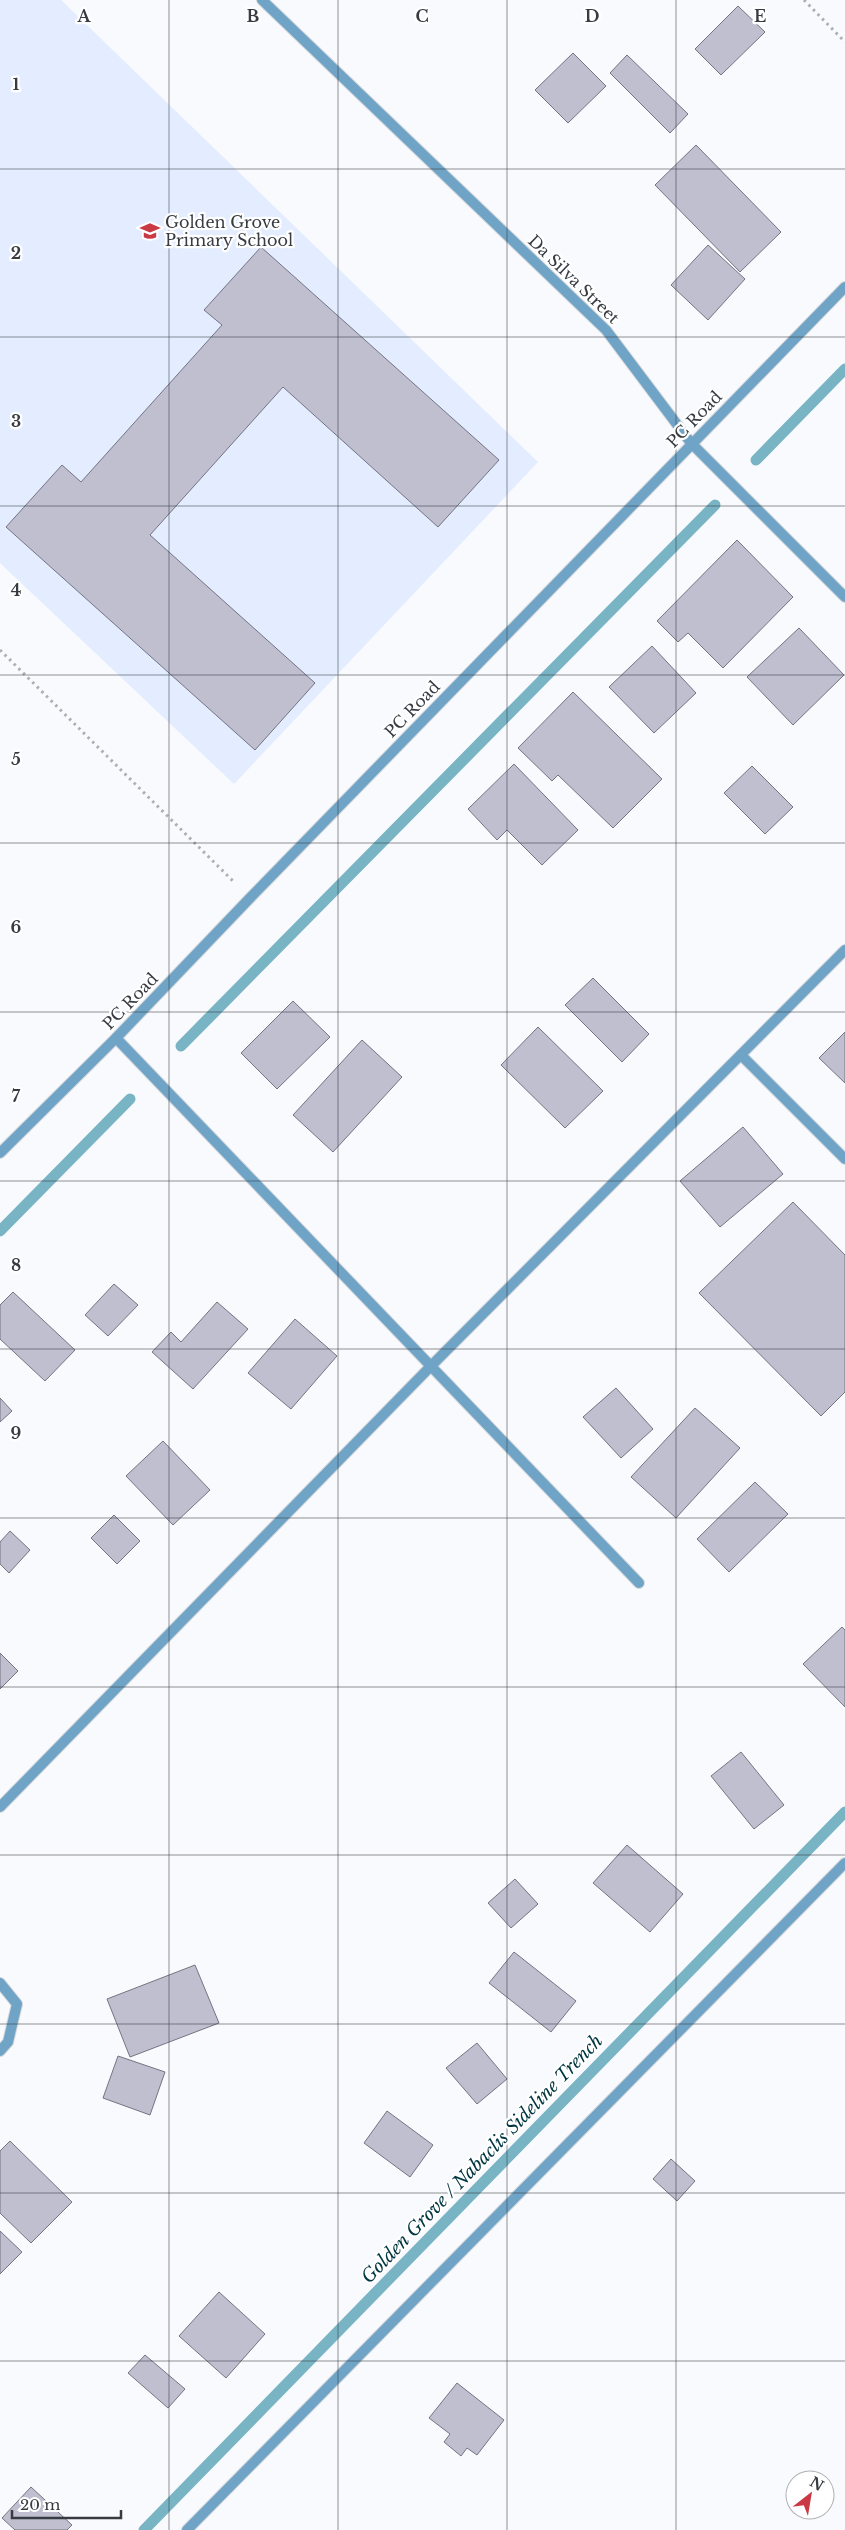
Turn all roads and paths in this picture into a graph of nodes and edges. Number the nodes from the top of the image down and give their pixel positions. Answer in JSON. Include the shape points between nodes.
{"nodes":[{"id":1,"x":262,"y":0,"type":"edge"},
{"id":2,"x":804,"y":0,"type":"edge"},
{"id":3,"x":845,"y":42,"type":"edge"},
{"id":4,"x":845,"y":287,"type":"edge"},
{"id":5,"x":691,"y":443,"type":"junction"},
{"id":6,"x":845,"y":597,"type":"edge"},
{"id":7,"x":0,"y":650,"type":"edge"},
{"id":8,"x":250,"y":898,"type":"junction"},
{"id":9,"x":845,"y":950,"type":"edge"},
{"id":10,"x":116,"y":1038,"type":"junction"},
{"id":11,"x":741,"y":1055,"type":"junction"},
{"id":12,"x":0,"y":1153,"type":"edge"},
{"id":13,"x":845,"y":1160,"type":"edge"},
{"id":14,"x":431,"y":1366,"type":"junction"},
{"id":15,"x":639,"y":1583,"type":"dead end"},
{"id":16,"x":0,"y":1807,"type":"edge"},
{"id":17,"x":845,"y":1863,"type":"edge"},
{"id":18,"x":0,"y":1982,"type":"edge"},
{"id":19,"x":0,"y":2051,"type":"edge"},
{"id":20,"x":187,"y":2530,"type":"edge"}],
"edges":[{"from":1,"to":5,"type":"street","name":"Da Silva Street","via":[[606,330]]},
{"from":2,"to":3,"type":"path"},
{"from":4,"to":5,"type":"street","name":"PC Road"},
{"from":5,"to":6,"type":"street","name":"Da Silva Street"},
{"from":5,"to":8,"type":"street","name":"PC Road"},
{"from":7,"to":8,"type":"path"},
{"from":8,"to":10,"type":"street","name":"PC Road"},
{"from":9,"to":11,"type":"street"},
{"from":10,"to":12,"type":"street","name":"PC Road"},
{"from":10,"to":14,"type":"street"},
{"from":11,"to":13,"type":"street"},
{"from":11,"to":14,"type":"street"},
{"from":14,"to":15,"type":"street"},
{"from":14,"to":16,"type":"street"},
{"from":17,"to":20,"type":"street"},
{"from":18,"to":19,"type":"street","via":[[17,2004],[8,2042]]}]}
